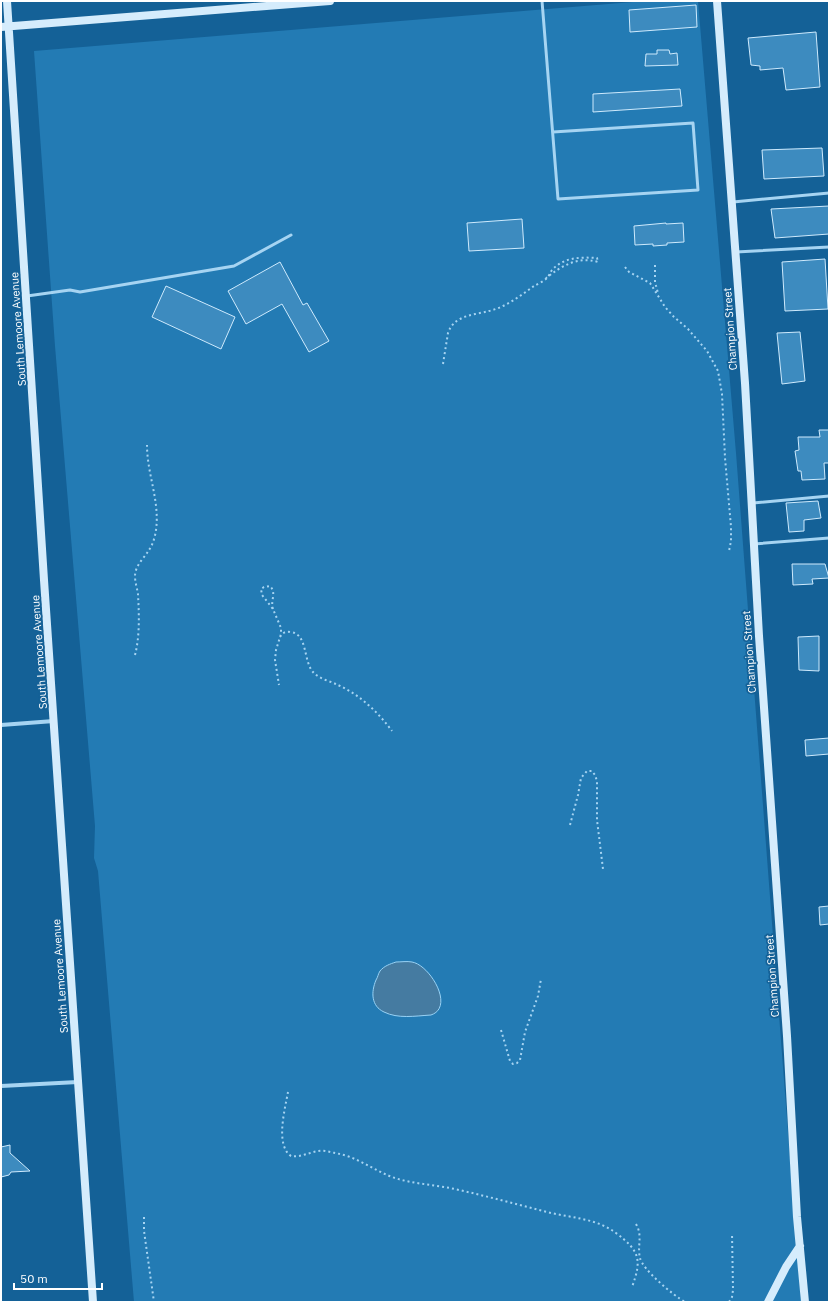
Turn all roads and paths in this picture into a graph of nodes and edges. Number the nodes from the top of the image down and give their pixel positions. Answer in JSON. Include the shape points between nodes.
{"nodes":[{"id":1,"x":7,"y":1,"type":"edge"},
{"id":2,"x":330,"y":1,"type":"edge"},
{"id":3,"x":542,"y":1,"type":"edge"},
{"id":4,"x":718,"y":1,"type":"edge"},
{"id":5,"x":5,"y":27,"type":"edge"},
{"id":6,"x":553,"y":132,"type":"junction"},
{"id":7,"x":829,"y":193,"type":"edge"},
{"id":8,"x":732,"y":202,"type":"junction"},
{"id":9,"x":291,"y":235,"type":"dead end"},
{"id":10,"x":829,"y":247,"type":"edge"},
{"id":11,"x":736,"y":252,"type":"junction"},
{"id":12,"x":655,"y":264,"type":"dead end"},
{"id":13,"x":625,"y":267,"type":"dead end"},
{"id":14,"x":546,"y":278,"type":"junction"},
{"id":15,"x":655,"y":279,"type":"junction"},
{"id":16,"x":646,"y":280,"type":"junction"},
{"id":17,"x":27,"y":296,"type":"junction"},
{"id":18,"x":710,"y":356,"type":"junction"},
{"id":19,"x":443,"y":364,"type":"dead end"},
{"id":20,"x":147,"y":445,"type":"dead end"},
{"id":21,"x":829,"y":496,"type":"edge"},
{"id":22,"x":752,"y":503,"type":"junction"},
{"id":23,"x":829,"y":538,"type":"edge"},
{"id":24,"x":754,"y":544,"type":"junction"},
{"id":25,"x":729,"y":551,"type":"dead end"},
{"id":26,"x":273,"y":609,"type":"junction"},
{"id":27,"x":280,"y":624,"type":"junction"},
{"id":28,"x":290,"y":632,"type":"junction"},
{"id":29,"x":280,"y":637,"type":"junction"},
{"id":30,"x":135,"y":655,"type":"dead end"},
{"id":31,"x":279,"y":685,"type":"dead end"},
{"id":32,"x":55,"y":722,"type":"junction"},
{"id":33,"x":1,"y":725,"type":"edge"},
{"id":34,"x":392,"y":731,"type":"dead end"},
{"id":35,"x":570,"y":825,"type":"dead end"},
{"id":36,"x":603,"y":869,"type":"dead end"},
{"id":37,"x":541,"y":979,"type":"dead end"},
{"id":38,"x":501,"y":1030,"type":"dead end"},
{"id":39,"x":78,"y":1082,"type":"junction"},
{"id":40,"x":1,"y":1086,"type":"edge"},
{"id":41,"x":288,"y":1092,"type":"dead end"},
{"id":42,"x":144,"y":1217,"type":"dead end"},
{"id":43,"x":636,"y":1224,"type":"dead end"},
{"id":44,"x":732,"y":1233,"type":"dead end"},
{"id":45,"x":800,"y":1246,"type":"junction"},
{"id":46,"x":635,"y":1252,"type":"junction"},
{"id":47,"x":639,"y":1252,"type":"junction"},
{"id":48,"x":641,"y":1263,"type":"junction"},
{"id":49,"x":638,"y":1265,"type":"junction"},
{"id":50,"x":632,"y":1287,"type":"dead end"},
{"id":51,"x":93,"y":1302,"type":"edge"},
{"id":52,"x":154,"y":1302,"type":"edge"},
{"id":53,"x":685,"y":1302,"type":"edge"},
{"id":54,"x":729,"y":1302,"type":"edge"},
{"id":55,"x":768,"y":1302,"type":"edge"},
{"id":56,"x":805,"y":1302,"type":"edge"}],
"edges":[{"from":1,"to":5,"type":"street","name":"South Lemoore Avenue"},
{"from":2,"to":5,"type":"street"},
{"from":3,"to":6,"type":"lane"},
{"from":4,"to":8,"type":"street","name":"Champion Street"},
{"from":5,"to":17,"type":"street","name":"South Lemoore Avenue"},
{"from":6,"to":6,"type":"lane","via":[[558,199],[698,190],[694,123]]},
{"from":7,"to":8,"type":"lane"},
{"from":8,"to":11,"type":"street","name":"Champion Street"},
{"from":9,"to":17,"type":"lane","via":[[234,266],[80,292],[70,290]]},
{"from":10,"to":11,"type":"lane"},
{"from":11,"to":22,"type":"street","name":"Champion Street"},
{"from":12,"to":15,"type":"path"},
{"from":13,"to":16,"type":"path","via":[[629,272]]},
{"from":14,"to":14,"type":"path","via":[[552,269],[568,260],[580,257],[597,258],[598,262],[591,260],[566,264]]},
{"from":14,"to":19,"type":"path","via":[[503,306],[466,316],[454,323],[448,333]]},
{"from":15,"to":16,"type":"path"},
{"from":15,"to":18,"type":"path","via":[[657,291],[663,302],[693,333]]},
{"from":16,"to":18,"type":"path","via":[[652,285],[665,307],[688,329]]},
{"from":17,"to":32,"type":"street","name":"South Lemoore Avenue"},
{"from":18,"to":25,"type":"path","via":[[718,371],[722,394],[731,527]]},
{"from":20,"to":30,"type":"path","via":[[148,468],[157,519],[155,537],[135,576],[139,633]]},
{"from":21,"to":22,"type":"lane"},
{"from":22,"to":24,"type":"street","name":"Champion Street"},
{"from":23,"to":24,"type":"lane"},
{"from":24,"to":45,"type":"street","name":"Champion Street"},
{"from":26,"to":26,"type":"path","via":[[262,595],[264,587],[270,586],[274,591]]},
{"from":26,"to":27,"type":"path"},
{"from":27,"to":28,"type":"path"},
{"from":27,"to":29,"type":"path"},
{"from":28,"to":29,"type":"path"},
{"from":28,"to":34,"type":"path","via":[[302,640],[306,660],[314,673],[369,705]]},
{"from":29,"to":31,"type":"path","via":[[275,660]]},
{"from":32,"to":33,"type":"street"},
{"from":32,"to":39,"type":"street","name":"South Lemoore Avenue"},
{"from":35,"to":36,"type":"path","via":[[581,778],[587,771],[592,771],[597,781],[597,820]]},
{"from":37,"to":38,"type":"path","via":[[538,996],[525,1032],[520,1060],[517,1063],[513,1064],[510,1061]]},
{"from":39,"to":40,"type":"street"},
{"from":39,"to":51,"type":"street","name":"South Lemoore Avenue"},
{"from":41,"to":46,"type":"path","via":[[283,1142],[285,1150],[291,1156],[322,1150],[350,1157],[402,1180],[594,1221],[616,1232]]},
{"from":42,"to":52,"type":"path"},
{"from":43,"to":47,"type":"path","via":[[640,1235]]},
{"from":44,"to":54,"type":"path","via":[[733,1290]]},
{"from":45,"to":55,"type":"street"},
{"from":45,"to":56,"type":"street","name":"Champion Street"},
{"from":46,"to":47,"type":"path"},
{"from":46,"to":49,"type":"path"},
{"from":47,"to":48,"type":"path"},
{"from":48,"to":49,"type":"path"},
{"from":48,"to":53,"type":"path","via":[[677,1298]]},
{"from":49,"to":50,"type":"path"}]}
